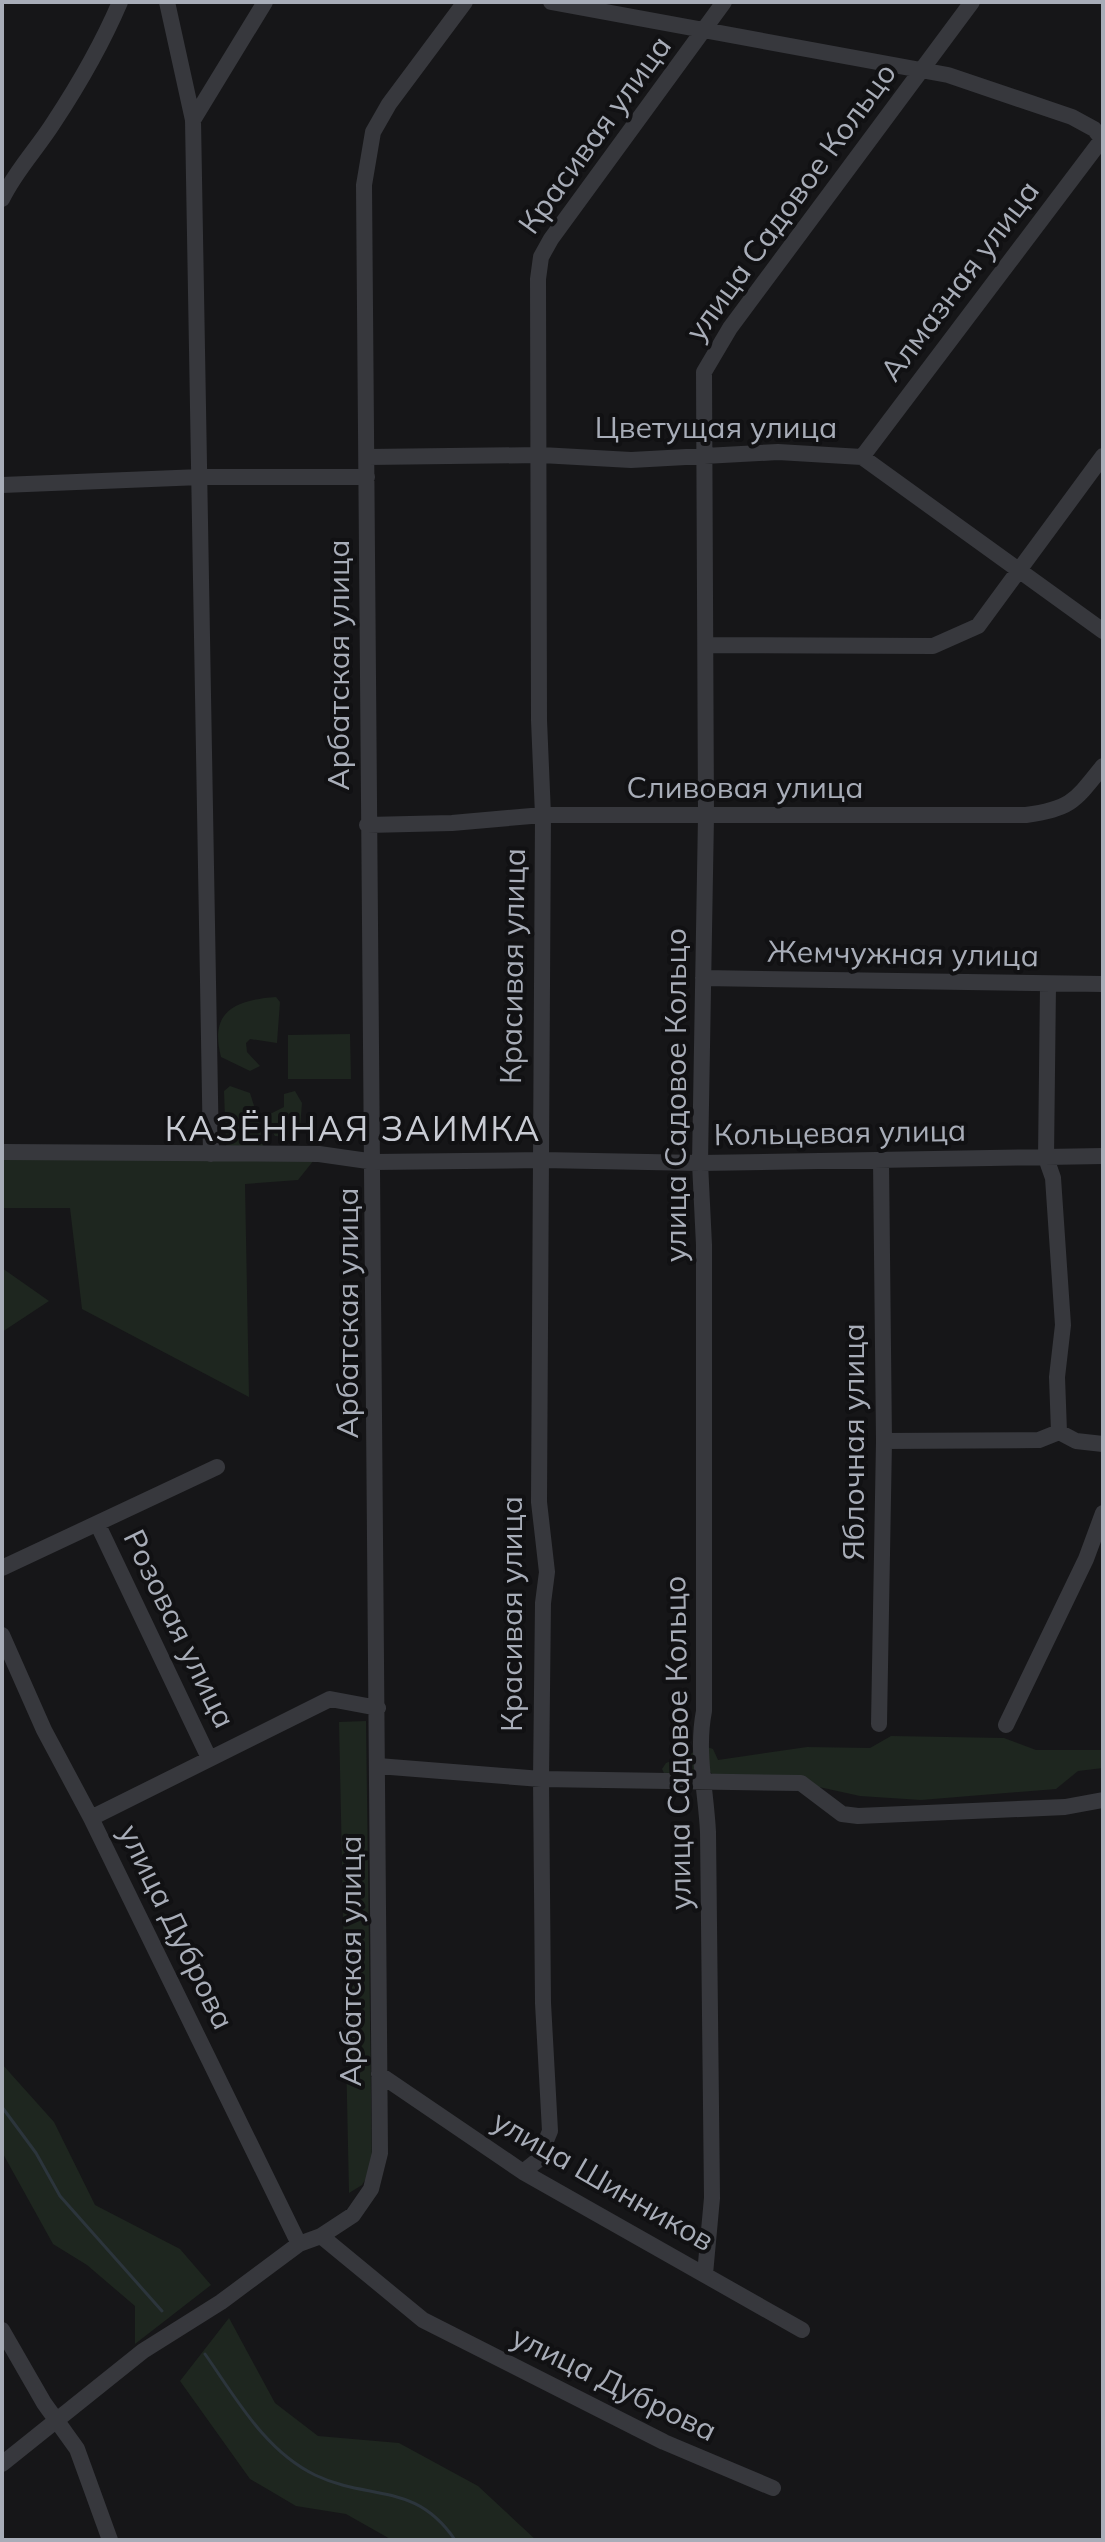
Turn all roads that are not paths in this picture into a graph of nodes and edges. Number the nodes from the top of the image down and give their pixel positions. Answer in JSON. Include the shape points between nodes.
{"nodes":[{"id":1,"x":120,"y":2,"type":"edge"},
{"id":2,"x":167,"y":2,"type":"edge"},
{"id":3,"x":265,"y":2,"type":"edge"},
{"id":4,"x":465,"y":2,"type":"edge"},
{"id":5,"x":551,"y":2,"type":"edge"},
{"id":6,"x":724,"y":2,"type":"edge"},
{"id":7,"x":972,"y":2,"type":"edge"},
{"id":8,"x":706,"y":29,"type":"junction"},
{"id":9,"x":919,"y":72,"type":"junction"},
{"id":10,"x":193,"y":120,"type":"junction"},
{"id":11,"x":1103,"y":139,"type":"edge"},
{"id":12,"x":8,"y":177,"type":"edge"},
{"id":13,"x":2,"y":199,"type":"edge"},
{"id":14,"x":541,"y":455,"type":"junction"},
{"id":15,"x":1103,"y":456,"type":"edge"},
{"id":16,"x":368,"y":457,"type":"junction"},
{"id":17,"x":702,"y":457,"type":"junction"},
{"id":18,"x":862,"y":457,"type":"junction"},
{"id":19,"x":201,"y":477,"type":"junction"},
{"id":20,"x":367,"y":477,"type":"junction"},
{"id":21,"x":2,"y":485,"type":"edge"},
{"id":22,"x":1020,"y":570,"type":"junction"},
{"id":23,"x":1103,"y":631,"type":"edge"},
{"id":24,"x":706,"y":645,"type":"junction"},
{"id":25,"x":1103,"y":766,"type":"edge"},
{"id":26,"x":543,"y":815,"type":"junction"},
{"id":27,"x":706,"y":816,"type":"junction"},
{"id":28,"x":367,"y":825,"type":"junction"},
{"id":29,"x":703,"y":978,"type":"junction"},
{"id":30,"x":1103,"y":984,"type":"edge"},
{"id":31,"x":1048,"y":985,"type":"junction"},
{"id":32,"x":2,"y":1152,"type":"edge"},
{"id":33,"x":211,"y":1154,"type":"junction"},
{"id":34,"x":1103,"y":1156,"type":"edge"},
{"id":35,"x":1046,"y":1158,"type":"junction"},
{"id":36,"x":542,"y":1160,"type":"junction"},
{"id":37,"x":881,"y":1160,"type":"junction"},
{"id":38,"x":375,"y":1162,"type":"junction"},
{"id":39,"x":700,"y":1163,"type":"junction"},
{"id":40,"x":1059,"y":1432,"type":"junction"},
{"id":41,"x":884,"y":1441,"type":"junction"},
{"id":42,"x":1103,"y":1444,"type":"edge"},
{"id":43,"x":217,"y":1467,"type":"dead end"},
{"id":44,"x":1103,"y":1513,"type":"edge"},
{"id":45,"x":98,"y":1525,"type":"junction"},
{"id":46,"x":2,"y":1568,"type":"edge"},
{"id":47,"x":2,"y":1635,"type":"edge"},
{"id":48,"x":378,"y":1708,"type":"junction"},
{"id":49,"x":879,"y":1724,"type":"dead end"},
{"id":50,"x":1006,"y":1725,"type":"dead end"},
{"id":51,"x":209,"y":1758,"type":"junction"},
{"id":52,"x":378,"y":1766,"type":"junction"},
{"id":53,"x":541,"y":1779,"type":"junction"},
{"id":54,"x":701,"y":1781,"type":"junction"},
{"id":55,"x":1103,"y":1800,"type":"edge"},
{"id":56,"x":91,"y":1818,"type":"junction"},
{"id":57,"x":379,"y":2074,"type":"junction"},
{"id":58,"x":523,"y":2172,"type":"junction"},
{"id":59,"x":321,"y":2236,"type":"junction"},
{"id":60,"x":299,"y":2244,"type":"junction"},
{"id":61,"x":705,"y":2274,"type":"junction"},
{"id":62,"x":2,"y":2330,"type":"edge"},
{"id":63,"x":802,"y":2330,"type":"dead end"},
{"id":64,"x":56,"y":2418,"type":"junction"},
{"id":65,"x":2,"y":2464,"type":"edge"},
{"id":66,"x":773,"y":2488,"type":"dead end"},
{"id":67,"x":110,"y":2540,"type":"edge"}],
"edges":[{"from":1,"to":12,"type":"street","via":[[53,124]]},
{"from":2,"to":10,"type":"street"},
{"from":3,"to":10,"type":"street"},
{"from":4,"to":16,"type":"street","name":"Арбатская улица","via":[[373,132],[364,185]]},
{"from":5,"to":8,"type":"street"},
{"from":6,"to":8,"type":"street","name":"Красивая улица"},
{"from":7,"to":9,"type":"street","name":"улица Садовое Кольцо"},
{"from":8,"to":9,"type":"street"},
{"from":8,"to":14,"type":"street","name":"Красивая улица","via":[[541,257]]},
{"from":9,"to":11,"type":"street","via":[[1021,97],[1072,117]]},
{"from":9,"to":17,"type":"street","name":"улица Садовое Кольцо","via":[[704,372]]},
{"from":10,"to":19,"type":"street"},
{"from":11,"to":18,"type":"street","name":"Алмазная улица"},
{"from":12,"to":13,"type":"street"},
{"from":14,"to":16,"type":"street","name":"Цветущая улица"},
{"from":14,"to":17,"type":"street","name":"Цветущая улица"},
{"from":14,"to":26,"type":"street","name":"Красивая улица"},
{"from":15,"to":22,"type":"street"},
{"from":16,"to":20,"type":"street","name":"Арбатская улица"},
{"from":17,"to":18,"type":"street","name":"Цветущая улица","via":[[778,452]]},
{"from":17,"to":24,"type":"street","name":"улица Садовое Кольцо"},
{"from":18,"to":22,"type":"street","name":"Цветущая улица"},
{"from":19,"to":20,"type":"street"},
{"from":19,"to":21,"type":"street"},
{"from":19,"to":33,"type":"street"},
{"from":20,"to":28,"type":"street","name":"Арбатская улица"},
{"from":22,"to":23,"type":"street","name":"Цветущая улица"},
{"from":22,"to":24,"type":"street","via":[[978,626],[933,646]]},
{"from":24,"to":27,"type":"street","name":"улица Садовое Кольцо"},
{"from":25,"to":27,"type":"street","name":"Сливовая улица","via":[[1061,810],[1026,815]]},
{"from":26,"to":27,"type":"street","name":"Сливовая улица"},
{"from":26,"to":28,"type":"street","name":"Сливовая улица"},
{"from":26,"to":36,"type":"street","name":"Красивая улица"},
{"from":27,"to":29,"type":"street","name":"улица Садовое Кольцо"},
{"from":28,"to":38,"type":"street","name":"Арбатская улица"},
{"from":29,"to":31,"type":"street","name":"Жемчужная улица"},
{"from":29,"to":39,"type":"street","name":"улица Садовое Кольцо"},
{"from":30,"to":31,"type":"street","name":"Жемчужная улица"},
{"from":31,"to":35,"type":"street"},
{"from":32,"to":33,"type":"street","name":"Кольцевая улица"},
{"from":33,"to":38,"type":"street","name":"Кольцевая улица","via":[[319,1154]]},
{"from":34,"to":35,"type":"street","name":"Кольцевая улица"},
{"from":35,"to":37,"type":"street","name":"Кольцевая улица"},
{"from":35,"to":40,"type":"street","via":[[1053,1178],[1063,1325],[1057,1377]]},
{"from":36,"to":38,"type":"street","name":"Кольцевая улица"},
{"from":36,"to":39,"type":"street","name":"Кольцевая улица"},
{"from":36,"to":53,"type":"street","name":"Красивая улица","via":[[539,1502],[547,1572]]},
{"from":37,"to":39,"type":"street","name":"Кольцевая улица"},
{"from":37,"to":41,"type":"street","name":"Яблочная улица"},
{"from":38,"to":48,"type":"street","name":"Арбатская улица"},
{"from":39,"to":54,"type":"street","name":"улица Садовое Кольцо","via":[[705,1293]]},
{"from":40,"to":41,"type":"street","via":[[1039,1440]]},
{"from":40,"to":42,"type":"street","via":[[1076,1441]]},
{"from":41,"to":49,"type":"street","name":"Яблочная улица"},
{"from":43,"to":45,"type":"street"},
{"from":44,"to":50,"type":"street"},
{"from":45,"to":46,"type":"street"},
{"from":45,"to":51,"type":"street","name":"Розовая улица"},
{"from":47,"to":56,"type":"street","name":"улица Дуброва"},
{"from":48,"to":51,"type":"street","via":[[330,1699]]},
{"from":48,"to":52,"type":"street","name":"Арбатская улица"},
{"from":51,"to":56,"type":"street"},
{"from":52,"to":53,"type":"street"},
{"from":52,"to":57,"type":"street","name":"Арбатская улица"},
{"from":53,"to":54,"type":"street"},
{"from":53,"to":58,"type":"street","name":"Красивая улица","via":[[550,2131],[538,2160]]},
{"from":54,"to":55,"type":"street","via":[[801,1783],[842,1814],[858,1816],[1065,1807]]},
{"from":54,"to":61,"type":"street","name":"улица Садовое Кольцо","via":[[708,1832],[712,2198]]},
{"from":56,"to":60,"type":"street","name":"улица Дуброва"},
{"from":57,"to":58,"type":"street","name":"улица Шинников"},
{"from":57,"to":59,"type":"street","name":"Арбатская улица","via":[[380,2153],[371,2189],[353,2215]]},
{"from":58,"to":61,"type":"street","name":"улица Шинников"},
{"from":59,"to":60,"type":"street","name":"Арбатская улица"},
{"from":59,"to":66,"type":"street","name":"улица Дуброва","via":[[423,2320],[664,2442]]},
{"from":60,"to":64,"type":"street","name":"Арбатская улица"},
{"from":61,"to":63,"type":"street","name":"улица Шинников"},
{"from":62,"to":64,"type":"street"},
{"from":64,"to":65,"type":"street","name":"Арбатская улица","via":[[39,2438]]},
{"from":64,"to":67,"type":"street","via":[[77,2449]]}]}
